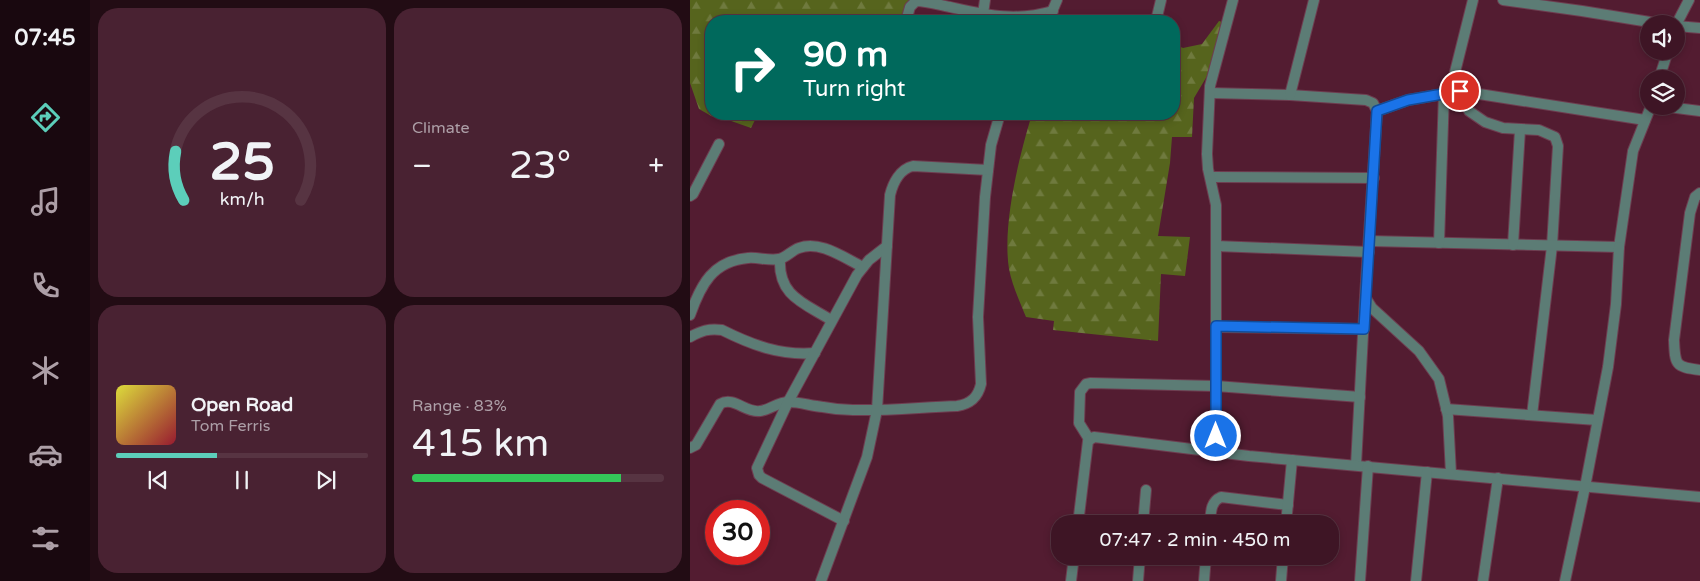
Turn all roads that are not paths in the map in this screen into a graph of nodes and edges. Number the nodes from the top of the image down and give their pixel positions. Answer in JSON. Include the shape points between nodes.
{"nodes":[{"id":1,"x":985,"y":0,"type":"edge"},
{"id":2,"x":1057,"y":0,"type":"edge"},
{"id":3,"x":1161,"y":0,"type":"edge"},
{"id":4,"x":1233,"y":0,"type":"edge"},
{"id":5,"x":1314,"y":0,"type":"edge"},
{"id":6,"x":1473,"y":0,"type":"edge"},
{"id":7,"x":1503,"y":0,"type":"edge"},
{"id":8,"x":1689,"y":0,"type":"edge"},
{"id":9,"x":1052,"y":10,"type":"junction"},
{"id":10,"x":908,"y":15,"type":"edge"},
{"id":11,"x":971,"y":15,"type":"edge"},
{"id":12,"x":983,"y":15,"type":"edge"},
{"id":13,"x":1034,"y":15,"type":"edge"},
{"id":14,"x":1050,"y":15,"type":"edge"},
{"id":15,"x":1157,"y":15,"type":"edge"},
{"id":16,"x":1681,"y":15,"type":"edge"},
{"id":17,"x":1640,"y":20,"type":"edge"},
{"id":18,"x":1685,"y":26,"type":"edge"},
{"id":19,"x":1700,"y":28,"type":"edge"},
{"id":20,"x":1460,"y":91,"type":"junction"},
{"id":21,"x":1210,"y":93,"type":"junction"},
{"id":22,"x":1444,"y":93,"type":"junction"},
{"id":23,"x":1290,"y":95,"type":"junction"},
{"id":24,"x":1685,"y":109,"type":"edge"},
{"id":25,"x":1377,"y":111,"type":"junction"},
{"id":26,"x":1700,"y":111,"type":"edge"},
{"id":27,"x":1647,"y":115,"type":"edge"},
{"id":28,"x":998,"y":120,"type":"edge"},
{"id":29,"x":1645,"y":120,"type":"junction"},
{"id":30,"x":1520,"y":130,"type":"junction"},
{"id":31,"x":720,"y":144,"type":"dead end"},
{"id":32,"x":988,"y":170,"type":"junction"},
{"id":33,"x":1211,"y":177,"type":"junction"},
{"id":34,"x":1374,"y":178,"type":"junction"},
{"id":35,"x":1700,"y":192,"type":"edge"},
{"id":36,"x":690,"y":196,"type":"edge"},
{"id":37,"x":1439,"y":243,"type":"junction"},
{"id":38,"x":1513,"y":245,"type":"junction"},
{"id":39,"x":887,"y":246,"type":"junction"},
{"id":40,"x":1216,"y":246,"type":"junction"},
{"id":41,"x":1369,"y":246,"type":"junction"},
{"id":42,"x":1552,"y":246,"type":"junction"},
{"id":43,"x":1619,"y":247,"type":"junction"},
{"id":44,"x":780,"y":259,"type":"junction"},
{"id":45,"x":863,"y":267,"type":"junction"},
{"id":46,"x":1365,"y":297,"type":"junction"},
{"id":47,"x":690,"y":315,"type":"edge"},
{"id":48,"x":831,"y":320,"type":"junction"},
{"id":49,"x":1216,"y":326,"type":"junction"},
{"id":50,"x":1364,"y":329,"type":"junction"},
{"id":51,"x":690,"y":337,"type":"edge"},
{"id":52,"x":815,"y":353,"type":"junction"},
{"id":53,"x":1700,"y":370,"type":"edge"},
{"id":54,"x":1216,"y":386,"type":"junction"},
{"id":55,"x":1360,"y":397,"type":"junction"},
{"id":56,"x":788,"y":402,"type":"junction"},
{"id":57,"x":1446,"y":409,"type":"junction"},
{"id":58,"x":877,"y":410,"type":"junction"},
{"id":59,"x":1532,"y":415,"type":"junction"},
{"id":60,"x":1597,"y":420,"type":"junction"},
{"id":61,"x":1090,"y":439,"type":"junction"},
{"id":62,"x":690,"y":448,"type":"edge"},
{"id":63,"x":1216,"y":452,"type":"junction"},
{"id":64,"x":1292,"y":460,"type":"junction"},
{"id":65,"x":1356,"y":465,"type":"junction"},
{"id":66,"x":1368,"y":466,"type":"junction"},
{"id":67,"x":1428,"y":472,"type":"junction"},
{"id":68,"x":1451,"y":474,"type":"junction"},
{"id":69,"x":1498,"y":478,"type":"junction"},
{"id":70,"x":1585,"y":487,"type":"junction"},
{"id":71,"x":1146,"y":490,"type":"dead end"},
{"id":72,"x":1700,"y":497,"type":"edge"},
{"id":73,"x":1288,"y":505,"type":"junction"},
{"id":74,"x":1079,"y":515,"type":"edge"},
{"id":75,"x":1144,"y":515,"type":"edge"},
{"id":76,"x":1211,"y":515,"type":"edge"},
{"id":77,"x":1287,"y":515,"type":"edge"},
{"id":78,"x":844,"y":521,"type":"junction"},
{"id":79,"x":1073,"y":565,"type":"edge"},
{"id":80,"x":1139,"y":565,"type":"edge"},
{"id":81,"x":1205,"y":565,"type":"edge"},
{"id":82,"x":1282,"y":565,"type":"edge"},
{"id":83,"x":821,"y":581,"type":"edge"},
{"id":84,"x":1071,"y":581,"type":"edge"},
{"id":85,"x":1138,"y":581,"type":"edge"},
{"id":86,"x":1204,"y":581,"type":"edge"},
{"id":87,"x":1281,"y":581,"type":"edge"},
{"id":88,"x":1360,"y":581,"type":"edge"},
{"id":89,"x":1416,"y":581,"type":"edge"},
{"id":90,"x":1483,"y":581,"type":"edge"},
{"id":91,"x":1565,"y":581,"type":"edge"}],
"edges":[{"from":1,"to":12,"type":"street"},
{"from":2,"to":9,"type":"street"},
{"from":3,"to":15,"type":"street"},
{"from":4,"to":21,"type":"street"},
{"from":5,"to":23,"type":"street"},
{"from":6,"to":20,"type":"street","via":[[1455,72]]},
{"from":7,"to":17,"type":"street"},
{"from":8,"to":16,"type":"street"},
{"from":9,"to":13,"type":"street"},
{"from":9,"to":14,"type":"street"},
{"from":10,"to":11,"type":"street","via":[[916,1]]},
{"from":18,"to":19,"type":"street"},
{"from":20,"to":22,"type":"street"},
{"from":20,"to":29,"type":"street"},
{"from":20,"to":30,"type":"street","via":[[1469,111],[1485,122]]},
{"from":21,"to":23,"type":"street"},
{"from":21,"to":33,"type":"street","via":[[1207,154]]},
{"from":22,"to":25,"type":"street","via":[[1408,100]]},
{"from":22,"to":37,"type":"street"},
{"from":23,"to":25,"type":"street","via":[[1366,100],[1373,103]]},
{"from":24,"to":26,"type":"street"},
{"from":25,"to":34,"type":"street"},
{"from":27,"to":29,"type":"street"},
{"from":28,"to":32,"type":"street"},
{"from":29,"to":43,"type":"street","via":[[1633,151]]},
{"from":30,"to":38,"type":"street"},
{"from":30,"to":42,"type":"street","via":[[1539,130],[1555,137],[1558,146]]},
{"from":31,"to":36,"type":"street"},
{"from":32,"to":39,"type":"street","via":[[908,167],[891,191]]},
{"from":32,"to":58,"type":"street","via":[[979,289],[979,390],[967,405]]},
{"from":33,"to":34,"type":"street"},
{"from":33,"to":40,"type":"street","via":[[1216,205]]},
{"from":34,"to":41,"type":"street"},
{"from":35,"to":53,"type":"street","via":[[1694,197],[1690,213],[1674,340],[1674,361],[1678,366]]},
{"from":37,"to":38,"type":"street"},
{"from":37,"to":41,"type":"street"},
{"from":38,"to":42,"type":"street"},
{"from":39,"to":45,"type":"street"},
{"from":39,"to":58,"type":"street"},
{"from":40,"to":41,"type":"street"},
{"from":40,"to":49,"type":"street"},
{"from":41,"to":46,"type":"street"},
{"from":42,"to":43,"type":"street"},
{"from":42,"to":59,"type":"street"},
{"from":43,"to":60,"type":"street","via":[[1616,304]]},
{"from":44,"to":45,"type":"street","via":[[797,248],[817,246]]},
{"from":44,"to":47,"type":"street","via":[[750,258],[719,267],[702,287]]},
{"from":44,"to":48,"type":"street","via":[[781,278],[786,290]]},
{"from":45,"to":48,"type":"street"},
{"from":46,"to":50,"type":"street"},
{"from":46,"to":57,"type":"street","via":[[1372,308],[1419,351],[1438,379]]},
{"from":48,"to":52,"type":"street"},
{"from":49,"to":50,"type":"street"},
{"from":49,"to":54,"type":"street"},
{"from":50,"to":55,"type":"street"},
{"from":51,"to":52,"type":"street","via":[[714,328],[767,349]]},
{"from":52,"to":56,"type":"street"},
{"from":54,"to":55,"type":"street"},
{"from":54,"to":61,"type":"street","via":[[1086,384],[1080,392],[1079,423]]},
{"from":54,"to":63,"type":"street"},
{"from":55,"to":65,"type":"street"},
{"from":56,"to":58,"type":"street","via":[[823,408]]},
{"from":56,"to":62,"type":"street","via":[[756,411],[733,402],[723,402],[696,445]]},
{"from":56,"to":78,"type":"street","via":[[758,464],[759,475]]},
{"from":57,"to":59,"type":"street"},
{"from":57,"to":68,"type":"street"},
{"from":58,"to":78,"type":"street","via":[[866,457]]},
{"from":59,"to":60,"type":"street"},
{"from":60,"to":70,"type":"street"},
{"from":61,"to":63,"type":"street","via":[[1097,437]]},
{"from":61,"to":74,"type":"street"},
{"from":63,"to":64,"type":"street"},
{"from":64,"to":65,"type":"street"},
{"from":64,"to":73,"type":"street"},
{"from":65,"to":66,"type":"street"},
{"from":66,"to":67,"type":"street"},
{"from":66,"to":88,"type":"street"},
{"from":67,"to":68,"type":"street"},
{"from":67,"to":89,"type":"street"},
{"from":68,"to":69,"type":"street"},
{"from":69,"to":70,"type":"street"},
{"from":69,"to":90,"type":"street"},
{"from":70,"to":72,"type":"street"},
{"from":70,"to":91,"type":"street"},
{"from":71,"to":75,"type":"street"},
{"from":73,"to":76,"type":"street","via":[[1221,497],[1214,502]]},
{"from":73,"to":77,"type":"street"},
{"from":78,"to":83,"type":"street"},
{"from":79,"to":84,"type":"street"},
{"from":80,"to":85,"type":"street"},
{"from":81,"to":86,"type":"street"},
{"from":82,"to":87,"type":"street"}]}
